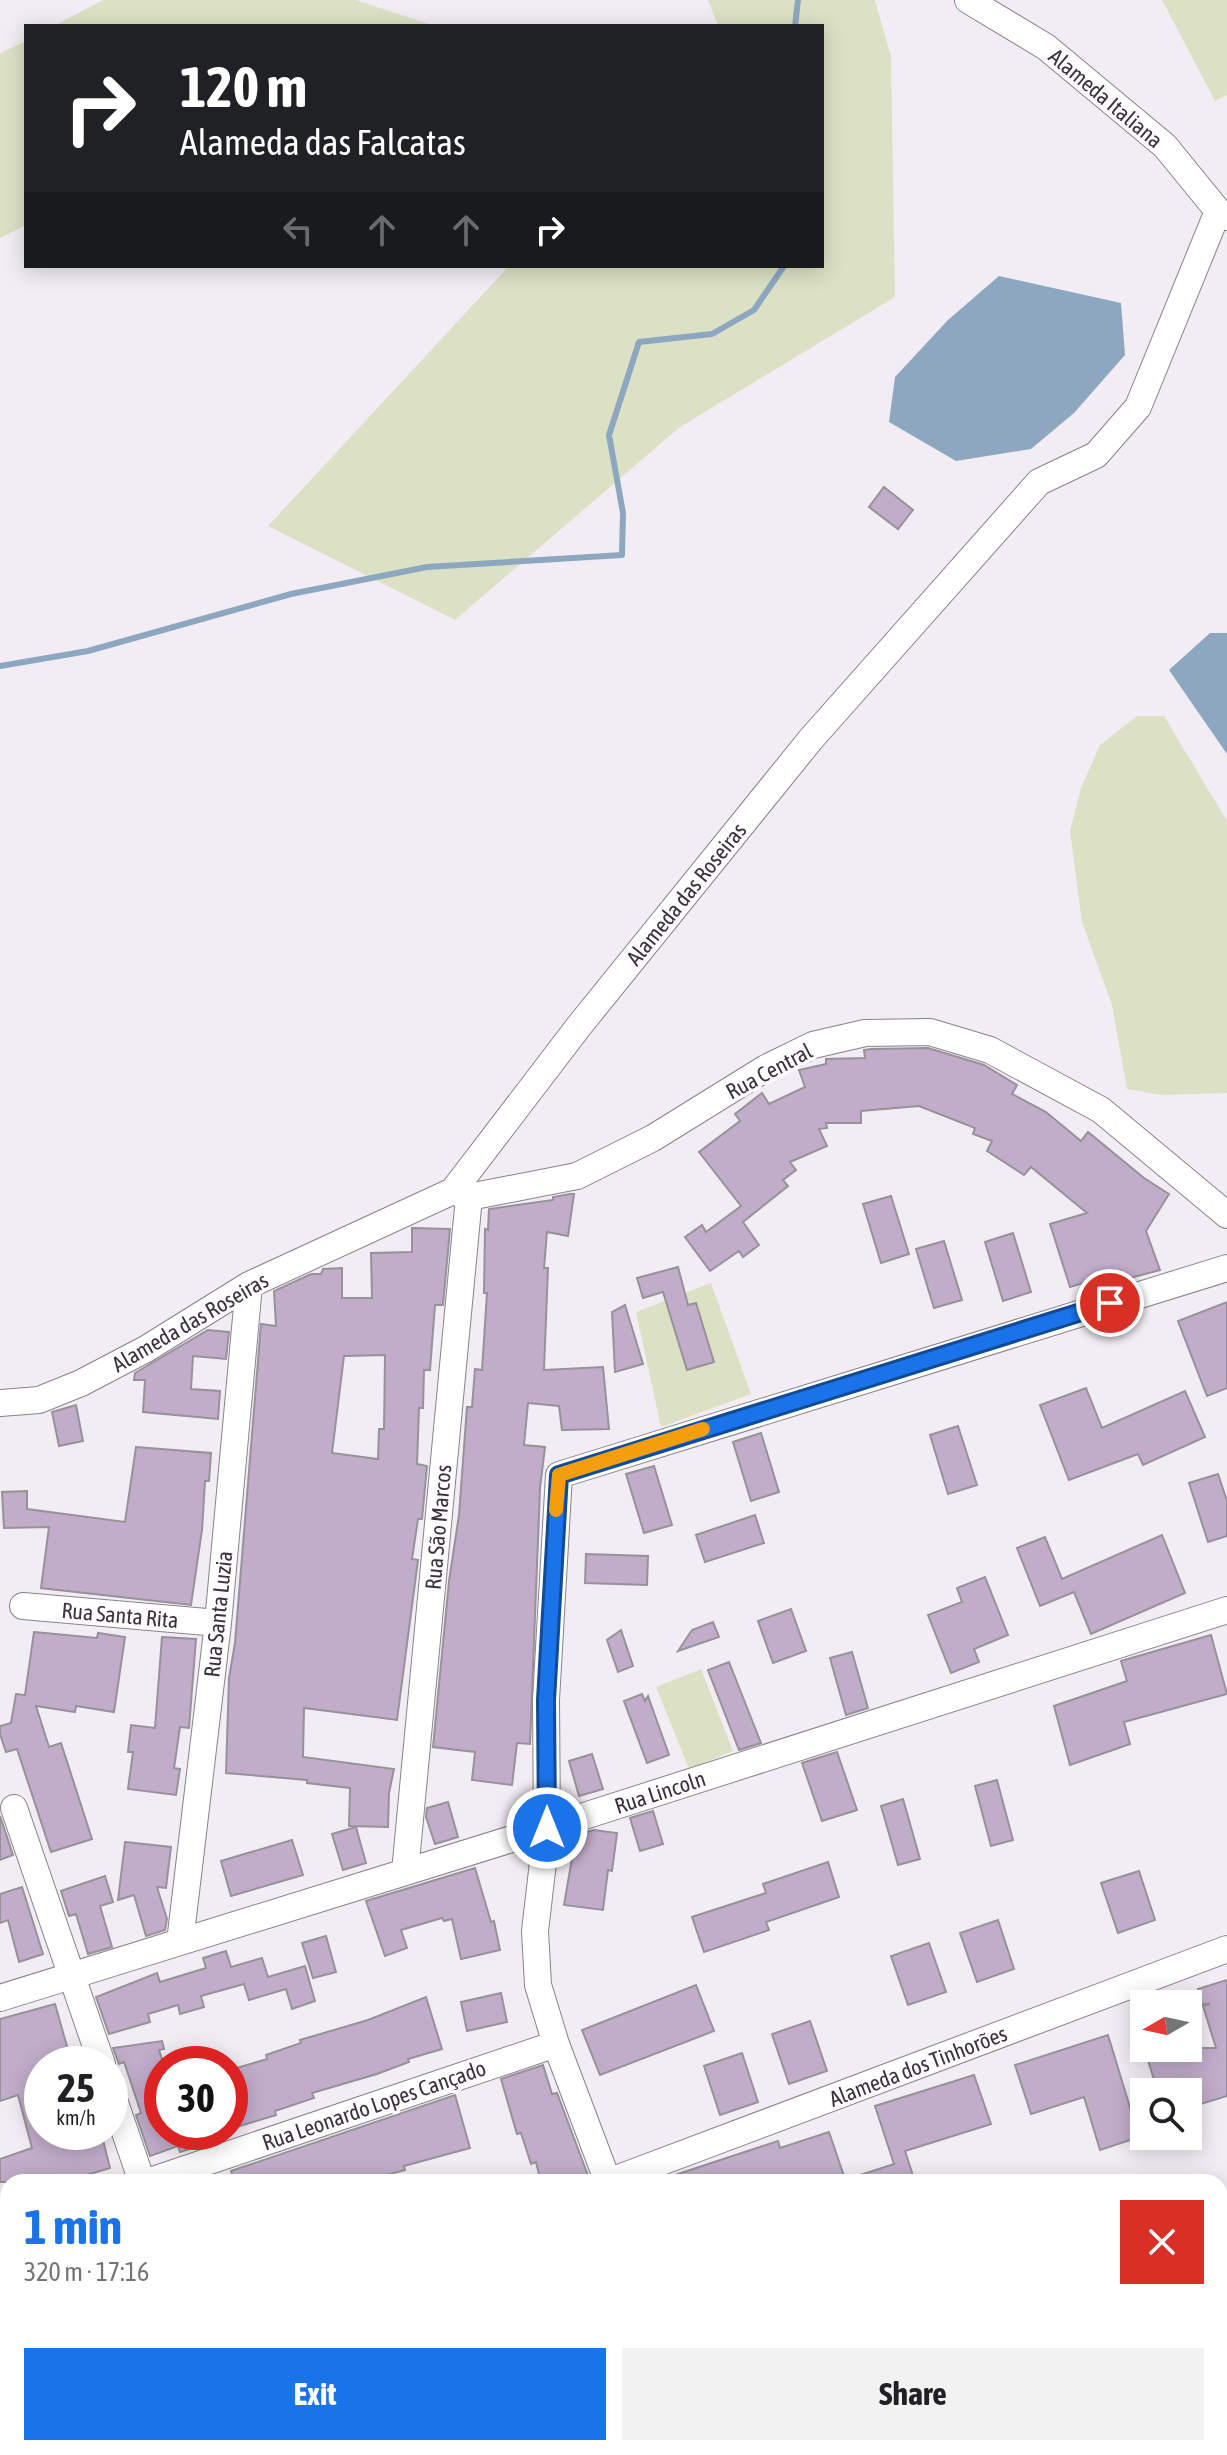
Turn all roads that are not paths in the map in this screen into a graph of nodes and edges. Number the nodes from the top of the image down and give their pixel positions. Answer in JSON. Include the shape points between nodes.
{"nodes":[{"id":1,"x":968,"y":0,"type":"edge"},
{"id":2,"x":1222,"y":214,"type":"edge"},
{"id":3,"x":461,"y":1194,"type":"junction"},
{"id":4,"x":1227,"y":1215,"type":"edge"},
{"id":5,"x":1227,"y":1268,"type":"edge"},
{"id":6,"x":249,"y":1285,"type":"junction"},
{"id":7,"x":0,"y":1403,"type":"edge"},
{"id":8,"x":23,"y":1606,"type":"dead end"},
{"id":9,"x":1227,"y":1610,"type":"edge"},
{"id":10,"x":218,"y":1623,"type":"junction"},
{"id":11,"x":14,"y":1808,"type":"dead end"},
{"id":12,"x":547,"y":1828,"type":"junction"},
{"id":13,"x":405,"y":1872,"type":"junction"},
{"id":14,"x":180,"y":1942,"type":"junction"},
{"id":15,"x":1227,"y":1949,"type":"edge"},
{"id":16,"x":71,"y":1976,"type":"junction"},
{"id":17,"x":0,"y":1998,"type":"edge"},
{"id":18,"x":556,"y":2044,"type":"junction"},
{"id":19,"x":96,"y":2046,"type":"edge"},
{"id":20,"x":128,"y":2136,"type":"edge"},
{"id":21,"x":142,"y":2174,"type":"edge"},
{"id":22,"x":169,"y":2174,"type":"edge"},
{"id":23,"x":605,"y":2174,"type":"edge"},
{"id":24,"x":629,"y":2174,"type":"edge"}],
"edges":[{"from":1,"to":2,"type":"street","name":"Alameda Italiana","via":[[1046,47],[1165,146]]},
{"from":2,"to":3,"type":"street","name":"Alameda das Roseiras","via":[[1138,407],[1096,455],[1039,482],[811,739],[579,1026]]},
{"from":3,"to":4,"type":"street","name":"Rua Central","via":[[577,1176],[813,1045],[865,1033],[930,1032],[990,1050],[1101,1110]]},
{"from":3,"to":6,"type":"street","name":"Alameda das Roseiras"},
{"from":3,"to":13,"type":"street","name":"Rua São Marcos"},
{"from":5,"to":12,"type":"street","via":[[559,1475],[546,1700]]},
{"from":6,"to":7,"type":"street","name":"Alameda das Roseiras","via":[[81,1383],[39,1400]]},
{"from":6,"to":10,"type":"street","name":"Rua Santa Luzia"},
{"from":8,"to":10,"type":"street","name":"Rua Santa Rita"},
{"from":9,"to":12,"type":"street","name":"Rua Lincoln"},
{"from":10,"to":14,"type":"street","name":"Rua Santa Luzia"},
{"from":11,"to":16,"type":"street"},
{"from":12,"to":13,"type":"street","name":"Rua Lincoln"},
{"from":12,"to":18,"type":"street","via":[[535,1931],[538,1985]]},
{"from":13,"to":14,"type":"street","name":"Rua Lincoln"},
{"from":14,"to":16,"type":"street","name":"Rua Lincoln"},
{"from":15,"to":24,"type":"street","name":"Alameda dos Tinhorões"},
{"from":16,"to":17,"type":"street","name":"Rua Lincoln"},
{"from":16,"to":19,"type":"street"},
{"from":18,"to":22,"type":"street","name":"Rua Leonardo Lopes Cançado"},
{"from":18,"to":23,"type":"street"},
{"from":20,"to":21,"type":"street"}]}
